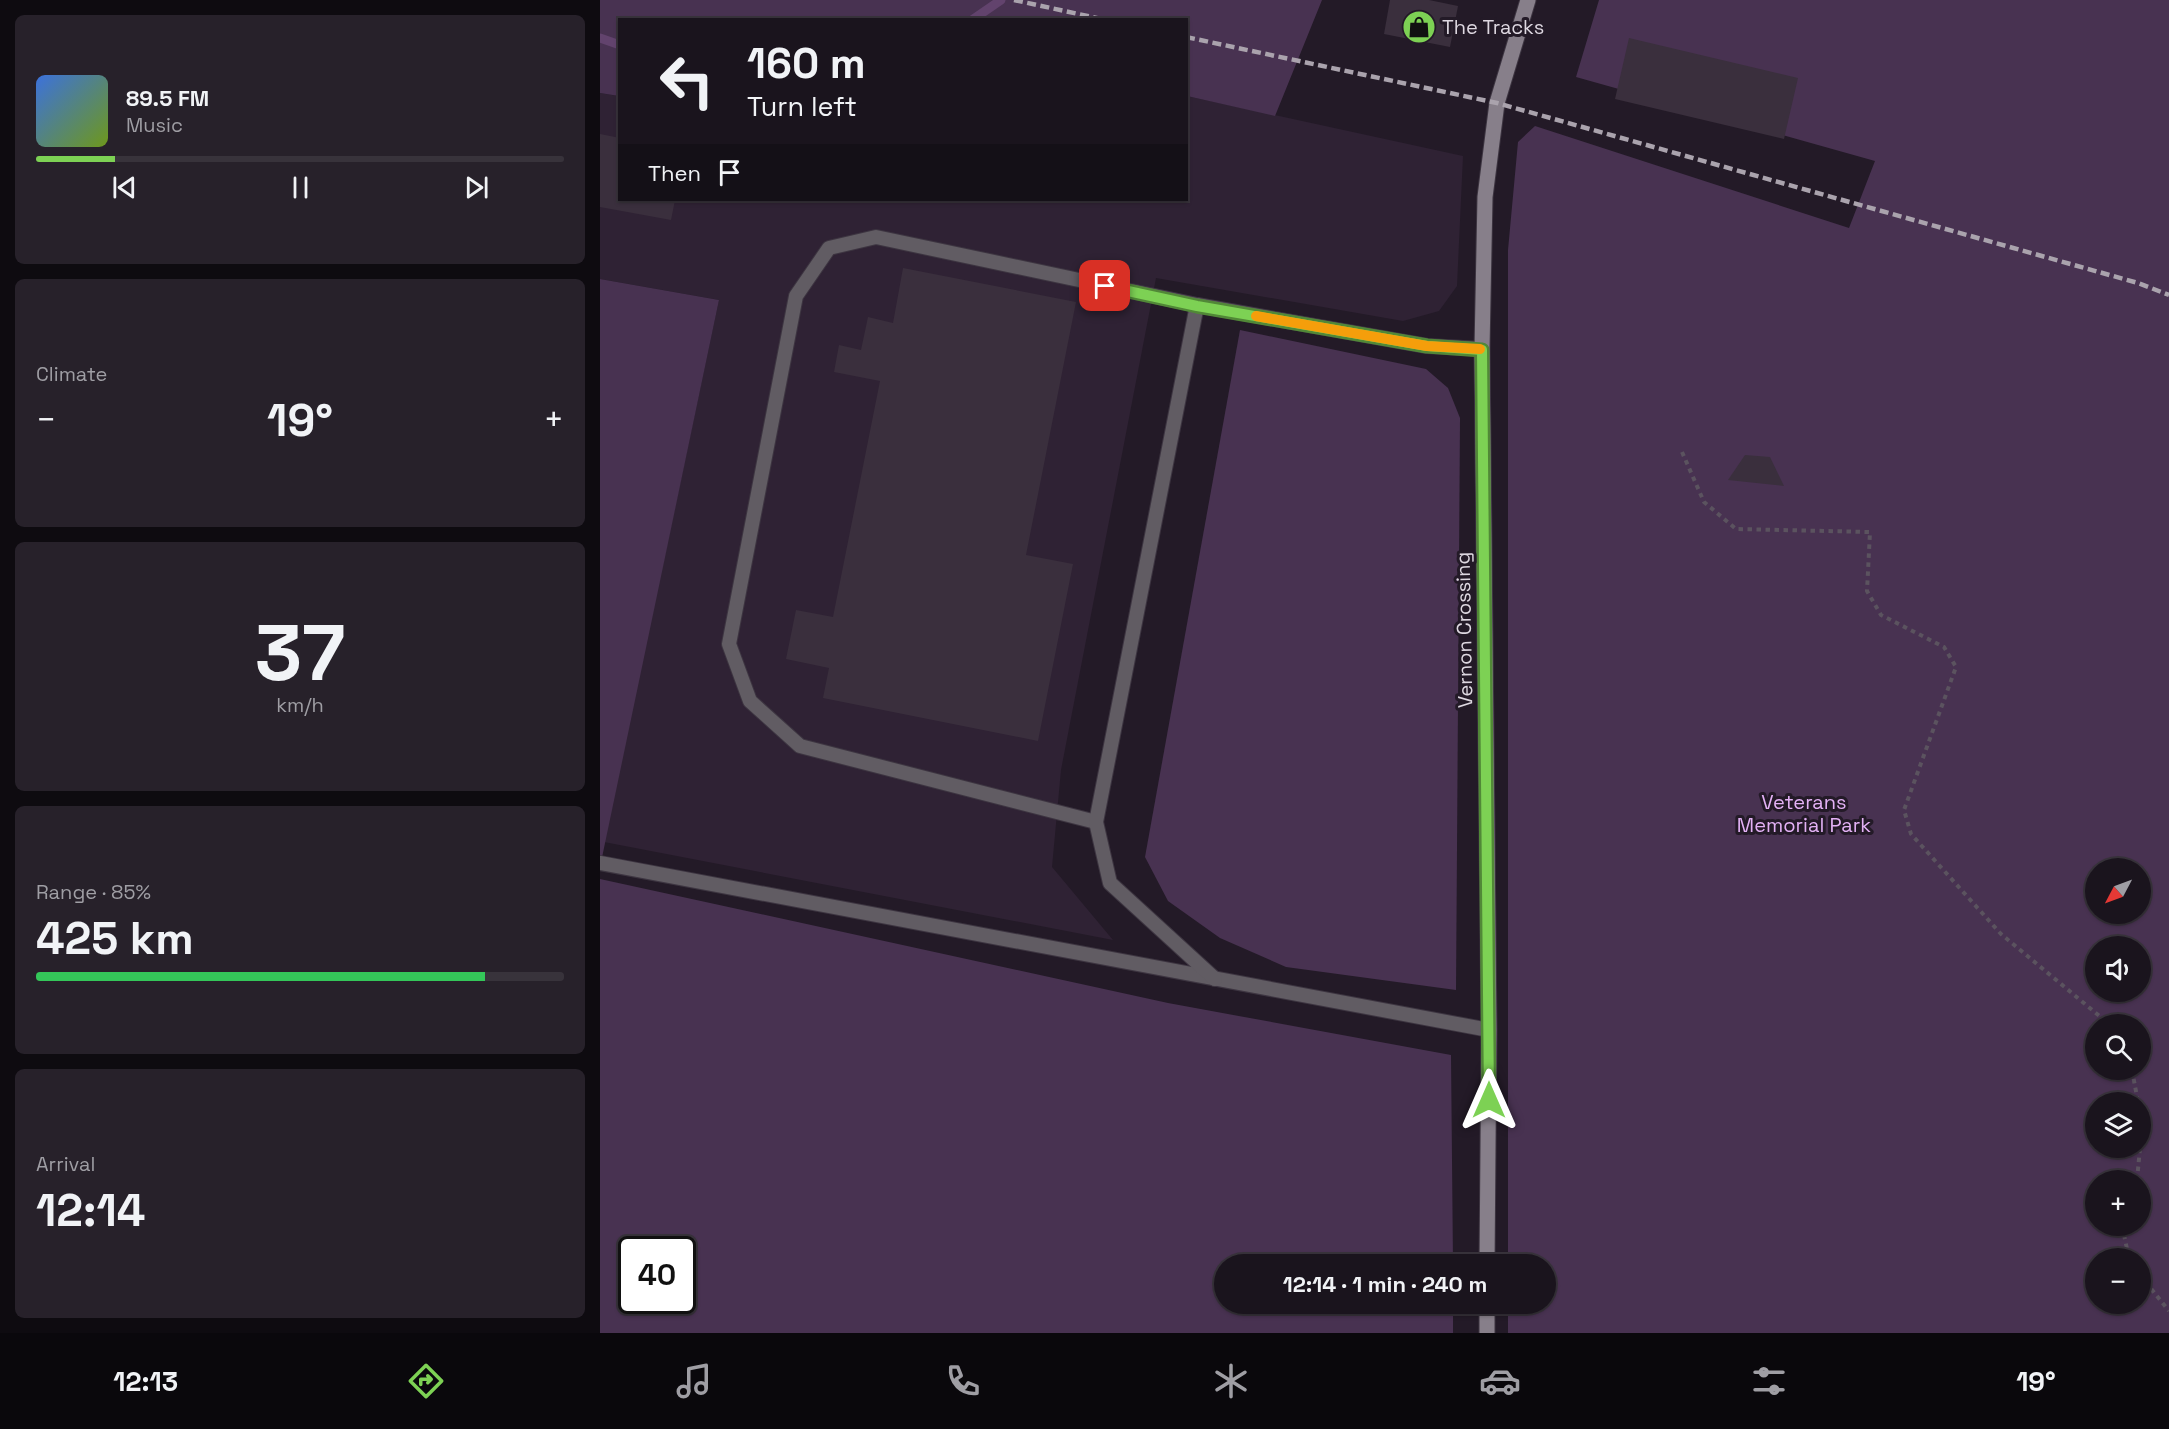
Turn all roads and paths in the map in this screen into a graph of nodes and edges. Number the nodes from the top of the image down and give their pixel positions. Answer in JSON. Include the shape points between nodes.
{"nodes":[{"id":1,"x":1528,"y":0,"type":"edge"},
{"id":2,"x":1197,"y":306,"type":"junction"},
{"id":3,"x":1482,"y":350,"type":"junction"},
{"id":4,"x":1682,"y":452,"type":"dead end"},
{"id":5,"x":1096,"y":822,"type":"junction"},
{"id":6,"x":600,"y":863,"type":"edge"},
{"id":7,"x":1215,"y":979,"type":"junction"},
{"id":8,"x":2097,"y":1014,"type":"edge"},
{"id":9,"x":1489,"y":1030,"type":"junction"},
{"id":10,"x":1487,"y":1254,"type":"edge"},
{"id":11,"x":2151,"y":1290,"type":"edge"},
{"id":12,"x":2169,"y":1311,"type":"edge"},
{"id":13,"x":1487,"y":1314,"type":"edge"},
{"id":14,"x":1487,"y":1333,"type":"edge"}],
"edges":[{"from":1,"to":3,"type":"street","name":"Vernon Crossing","via":[[1497,103],[1485,198]]},
{"from":2,"to":3,"type":"lane","via":[[1427,346]]},
{"from":2,"to":5,"type":"lane"},
{"from":2,"to":5,"type":"lane","via":[[876,237],[829,248],[796,296],[729,644],[750,701],[800,746]]},
{"from":3,"to":9,"type":"street","name":"Vernon Crossing"},
{"from":4,"to":8,"type":"path","via":[[1704,502],[1736,529],[1870,532],[1867,591],[1881,615],[1944,647],[1956,667],[1904,810],[1911,834],[2001,934]]},
{"from":5,"to":7,"type":"lane","via":[[1110,883]]},
{"from":6,"to":7,"type":"lane"},
{"from":7,"to":9,"type":"lane"},
{"from":9,"to":10,"type":"street","name":"Vernon Crossing"},
{"from":11,"to":12,"type":"path"},
{"from":13,"to":14,"type":"street"}]}
